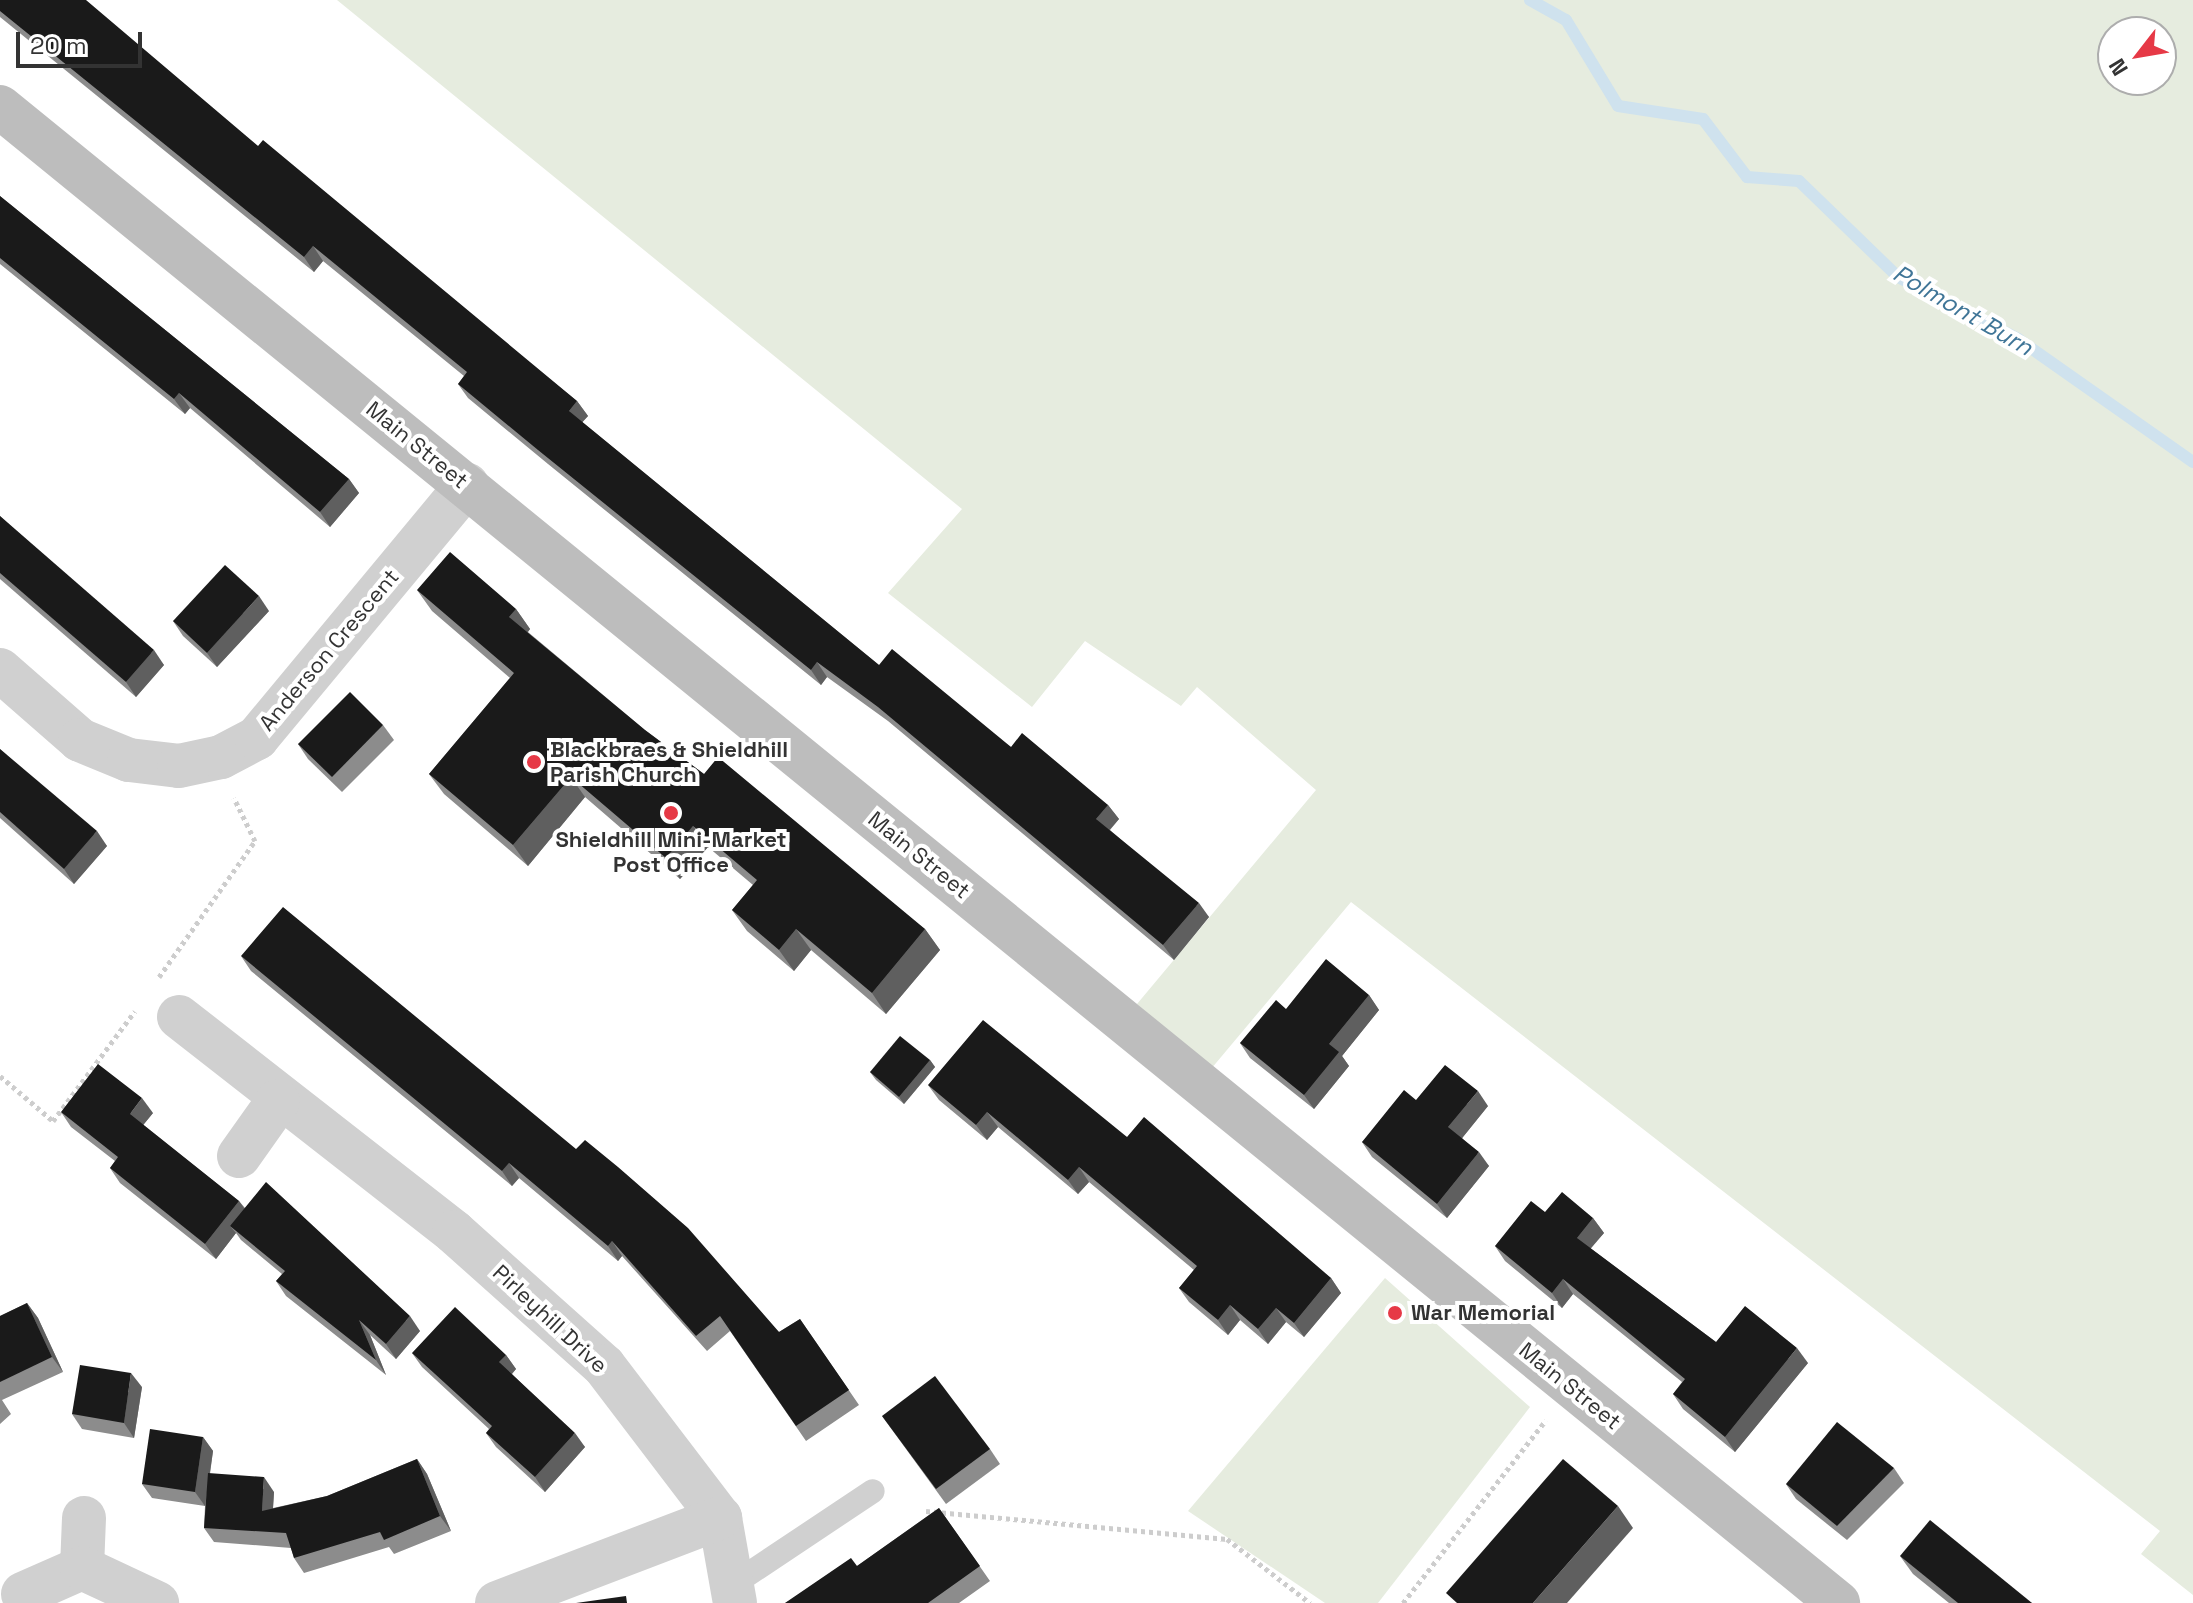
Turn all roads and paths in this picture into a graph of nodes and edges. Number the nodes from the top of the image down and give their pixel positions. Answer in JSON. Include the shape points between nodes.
{"nodes":[{"id":1,"x":0,"y":107,"type":"edge"},
{"id":2,"x":467,"y":485,"type":"junction"},
{"id":3,"x":0,"y":670,"type":"edge"},
{"id":4,"x":221,"y":757,"type":"junction"},
{"id":5,"x":168,"y":1000,"type":"joint"},
{"id":6,"x":137,"y":1007,"type":"dead end"},
{"id":7,"x":0,"y":1076,"type":"edge"},
{"id":8,"x":278,"y":1101,"type":"junction"},
{"id":9,"x":239,"y":1156,"type":"dead end"},
{"id":10,"x":1572,"y":1388,"type":"junction"},
{"id":11,"x":873,"y":1491,"type":"dead end"},
{"id":12,"x":926,"y":1511,"type":"dead end"},
{"id":13,"x":84,"y":1518,"type":"dead end"},
{"id":14,"x":720,"y":1518,"type":"junction"},
{"id":15,"x":82,"y":1568,"type":"junction"},
{"id":16,"x":23,"y":1594,"type":"dead end"},
{"id":17,"x":734,"y":1594,"type":"edge"},
{"id":18,"x":157,"y":1603,"type":"edge"},
{"id":19,"x":497,"y":1603,"type":"edge"},
{"id":20,"x":1310,"y":1603,"type":"edge"},
{"id":21,"x":1403,"y":1603,"type":"edge"},
{"id":22,"x":1838,"y":1603,"type":"edge"}],
"edges":[{"from":1,"to":2,"type":"main road","name":"Main Street"},
{"from":2,"to":4,"type":"street","name":"Anderson Crescent","via":[[257,738]]},
{"from":2,"to":10,"type":"main road","name":"Main Street"},
{"from":3,"to":4,"type":"street","name":"Anderson Crescent","via":[[80,740],[129,760],[179,766]]},
{"from":4,"to":5,"type":"path","via":[[255,841]]},
{"from":5,"to":8,"type":"street","name":"Pirleyhill Drive"},
{"from":6,"to":7,"type":"path","via":[[53,1121]]},
{"from":8,"to":9,"type":"street"},
{"from":8,"to":14,"type":"street","name":"Pirleyhill Drive","via":[[454,1232],[604,1366]]},
{"from":10,"to":21,"type":"path"},
{"from":10,"to":22,"type":"main road","name":"Main Street"},
{"from":11,"to":17,"type":"lane"},
{"from":12,"to":20,"type":"path","via":[[1227,1539]]},
{"from":13,"to":15,"type":"street"},
{"from":14,"to":17,"type":"street","name":"Pirleyhill Drive"},
{"from":14,"to":19,"type":"street"},
{"from":15,"to":16,"type":"street"},
{"from":15,"to":18,"type":"street"}]}
